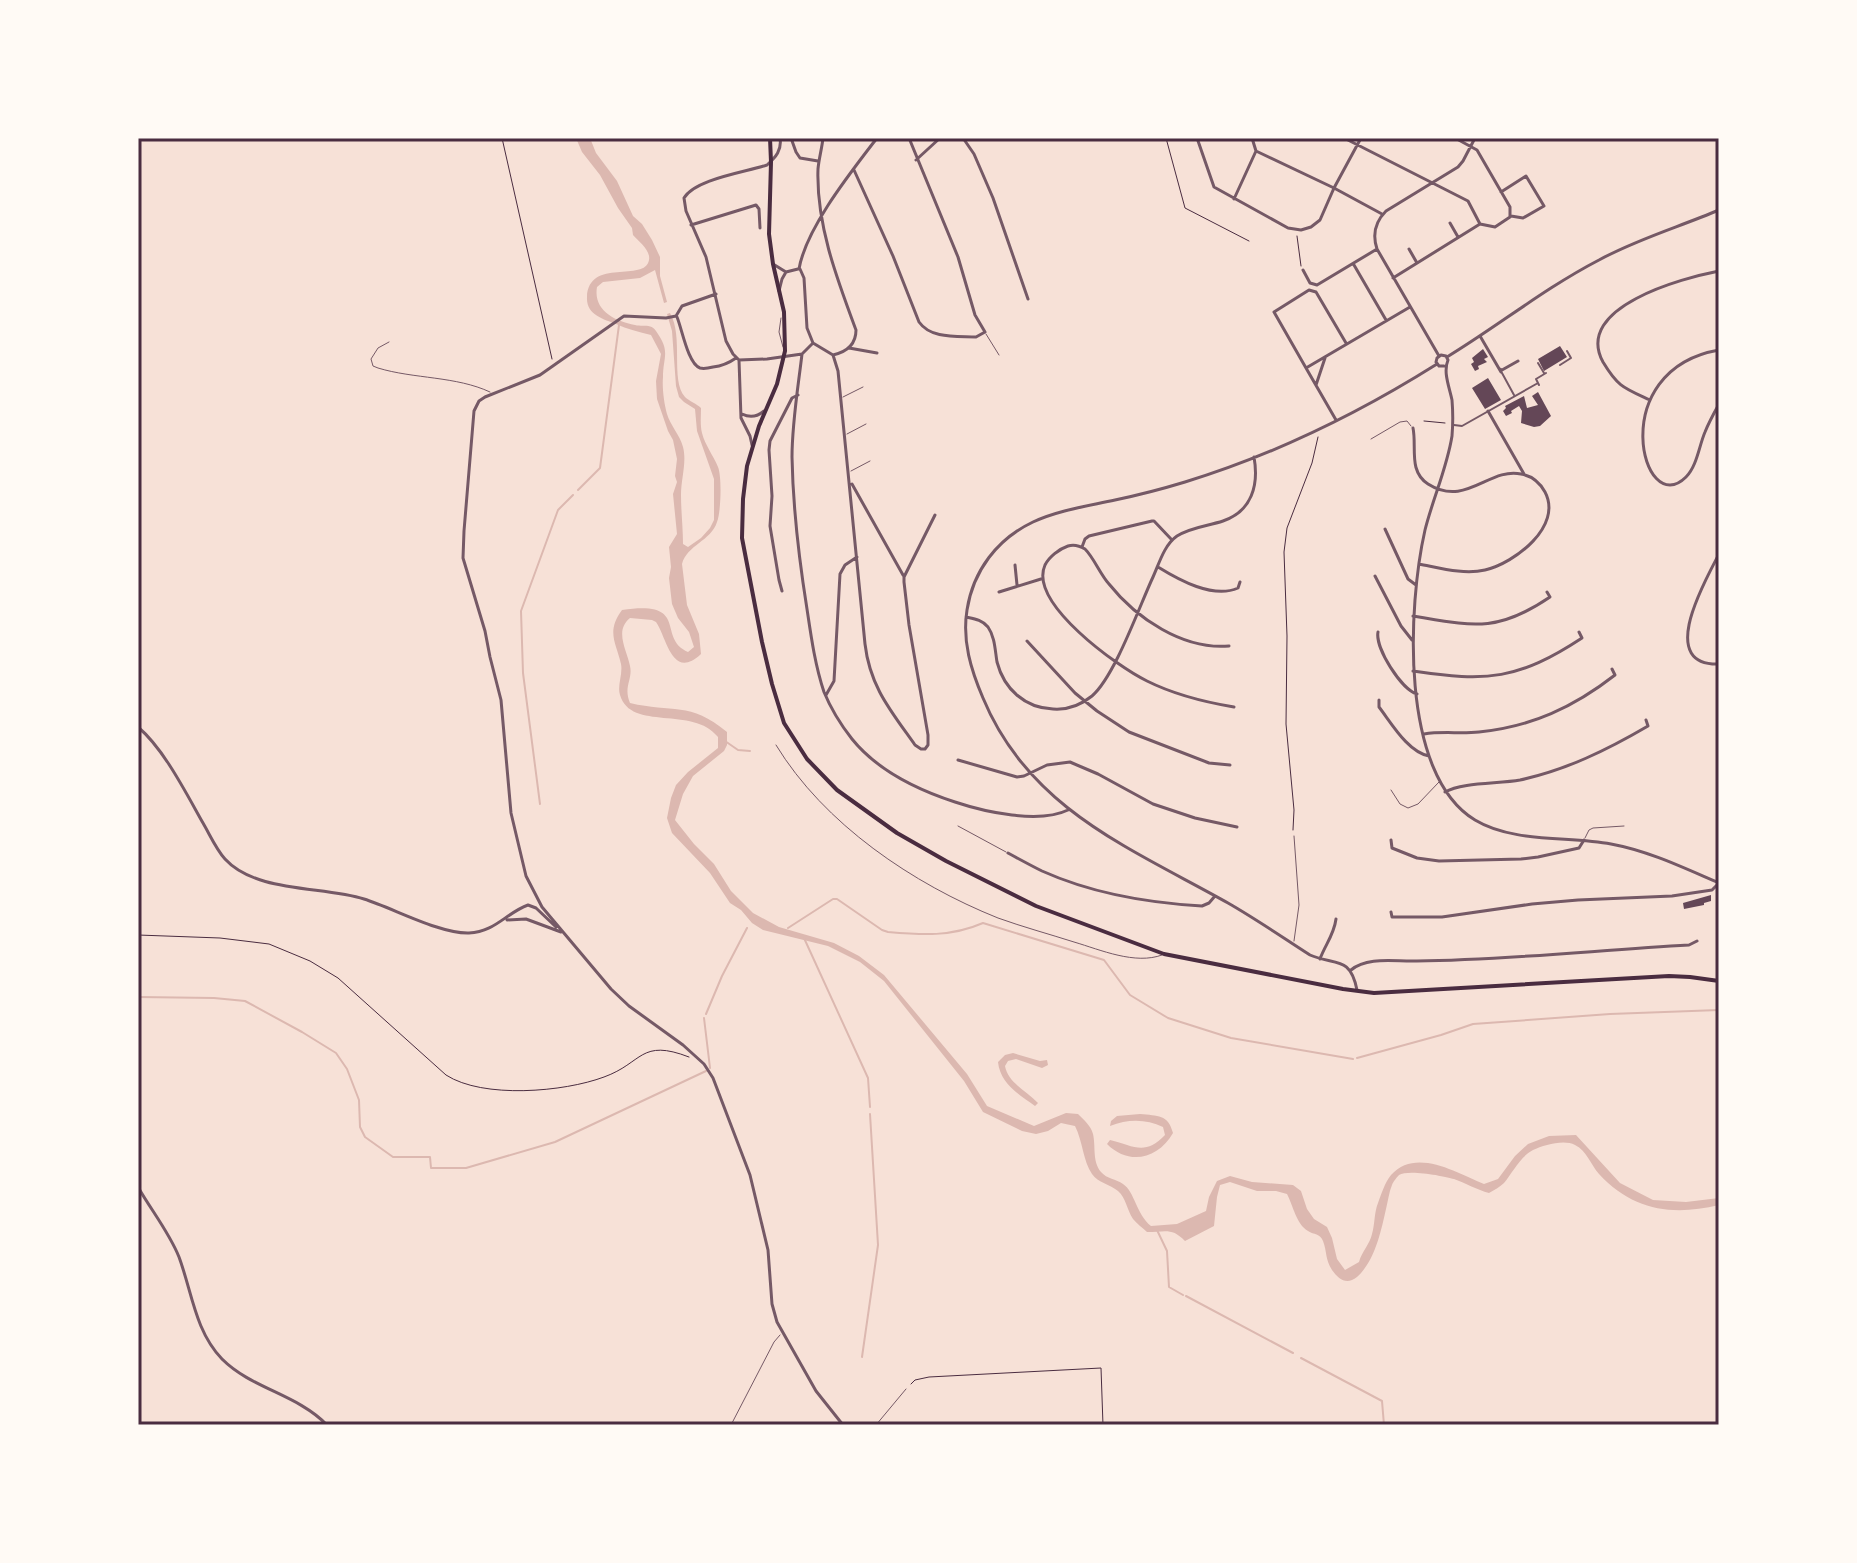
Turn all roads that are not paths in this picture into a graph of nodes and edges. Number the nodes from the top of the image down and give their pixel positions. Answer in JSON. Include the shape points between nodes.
{"nodes":[{"id":1,"x":770,"y":138,"type":"edge"},
{"id":2,"x":780,"y":138,"type":"edge"},
{"id":3,"x":791,"y":138,"type":"edge"},
{"id":4,"x":823,"y":138,"type":"edge"},
{"id":5,"x":877,"y":138,"type":"edge"},
{"id":6,"x":909,"y":138,"type":"edge"},
{"id":7,"x":940,"y":138,"type":"edge"},
{"id":8,"x":963,"y":138,"type":"edge"},
{"id":9,"x":1197,"y":138,"type":"edge"},
{"id":10,"x":1252,"y":138,"type":"edge"},
{"id":11,"x":1344,"y":138,"type":"edge"},
{"id":12,"x":1361,"y":138,"type":"edge"},
{"id":13,"x":1455,"y":138,"type":"edge"},
{"id":14,"x":1475,"y":138,"type":"edge"},
{"id":15,"x":1357,"y":145,"type":"junction"},
{"id":16,"x":1471,"y":146,"type":"junction"},
{"id":17,"x":1256,"y":151,"type":"junction"},
{"id":18,"x":916,"y":160,"type":"junction"},
{"id":19,"x":819,"y":162,"type":"junction"},
{"id":20,"x":854,"y":170,"type":"junction"},
{"id":21,"x":1432,"y":183,"type":"junction"},
{"id":22,"x":1334,"y":188,"type":"junction"},
{"id":23,"x":1501,"y":192,"type":"junction"},
{"id":24,"x":1234,"y":199,"type":"junction"},
{"id":25,"x":1719,"y":210,"type":"edge"},
{"id":26,"x":1382,"y":214,"type":"junction"},
{"id":27,"x":822,"y":216,"type":"junction"},
{"id":28,"x":1511,"y":216,"type":"junction"},
{"id":29,"x":1450,"y":223,"type":"dead end"},
{"id":30,"x":1480,"y":224,"type":"junction"},
{"id":31,"x":691,"y":225,"type":"junction"},
{"id":32,"x":760,"y":228,"type":"dead end"},
{"id":33,"x":1459,"y":237,"type":"junction"},
{"id":34,"x":1377,"y":249,"type":"junction"},
{"id":35,"x":1409,"y":249,"type":"dead end"},
{"id":36,"x":1353,"y":263,"type":"junction"},
{"id":37,"x":1417,"y":263,"type":"junction"},
{"id":38,"x":773,"y":264,"type":"junction"},
{"id":39,"x":799,"y":269,"type":"junction"},
{"id":40,"x":1303,"y":270,"type":"road end"},
{"id":41,"x":1719,"y":271,"type":"edge"},
{"id":42,"x":786,"y":272,"type":"junction"},
{"id":43,"x":1393,"y":278,"type":"junction"},
{"id":44,"x":779,"y":291,"type":"junction"},
{"id":45,"x":716,"y":294,"type":"junction"},
{"id":46,"x":1028,"y":299,"type":"dead end"},
{"id":47,"x":1410,"y":307,"type":"junction"},
{"id":48,"x":675,"y":316,"type":"junction"},
{"id":49,"x":1386,"y":320,"type":"junction"},
{"id":50,"x":985,"y":332,"type":"junction"},
{"id":51,"x":1480,"y":336,"type":"junction"},
{"id":52,"x":389,"y":342,"type":"dead end"},
{"id":53,"x":813,"y":343,"type":"junction"},
{"id":54,"x":1346,"y":343,"type":"junction"},
{"id":55,"x":849,"y":348,"type":"junction"},
{"id":56,"x":1719,"y":350,"type":"edge"},
{"id":57,"x":1567,"y":351,"type":"dead end"},
{"id":58,"x":877,"y":353,"type":"dead end"},
{"id":59,"x":802,"y":354,"type":"junction"},
{"id":60,"x":833,"y":355,"type":"junction"},
{"id":61,"x":999,"y":355,"type":"dead end"},
{"id":62,"x":1325,"y":356,"type":"junction"},
{"id":63,"x":1439,"y":356,"type":"junction"},
{"id":64,"x":1447,"y":357,"type":"junction"},
{"id":65,"x":1507,"y":358,"type":"dead end"},
{"id":66,"x":738,"y":359,"type":"junction"},
{"id":67,"x":1518,"y":361,"type":"dead end"},
{"id":68,"x":1538,"y":363,"type":"dead end"},
{"id":69,"x":1437,"y":364,"type":"junction"},
{"id":70,"x":1511,"y":365,"type":"junction"},
{"id":71,"x":1560,"y":365,"type":"dead end"},
{"id":72,"x":1444,"y":366,"type":"junction"},
{"id":73,"x":1306,"y":368,"type":"junction"},
{"id":74,"x":1500,"y":370,"type":"junction"},
{"id":75,"x":1316,"y":385,"type":"junction"},
{"id":76,"x":863,"y":387,"type":"dead end"},
{"id":77,"x":493,"y":393,"type":"junction"},
{"id":78,"x":798,"y":395,"type":"junction"},
{"id":79,"x":1515,"y":396,"type":"junction"},
{"id":80,"x":841,"y":398,"type":"junction"},
{"id":81,"x":1650,"y":400,"type":"junction"},
{"id":82,"x":1719,"y":404,"type":"edge"},
{"id":83,"x":767,"y":408,"type":"junction"},
{"id":84,"x":1488,"y":411,"type":"junction"},
{"id":85,"x":740,"y":413,"type":"junction"},
{"id":86,"x":1336,"y":420,"type":"junction"},
{"id":87,"x":866,"y":424,"type":"dead end"},
{"id":88,"x":1453,"y":425,"type":"junction"},
{"id":89,"x":1413,"y":428,"type":"joint"},
{"id":90,"x":844,"y":435,"type":"junction"},
{"id":91,"x":1371,"y":439,"type":"dead end"},
{"id":92,"x":752,"y":448,"type":"junction"},
{"id":93,"x":1254,"y":457,"type":"junction"},
{"id":94,"x":870,"y":461,"type":"dead end"},
{"id":95,"x":849,"y":472,"type":"junction"},
{"id":96,"x":1524,"y":474,"type":"junction"},
{"id":97,"x":850,"y":481,"type":"junction"},
{"id":98,"x":1437,"y":488,"type":"junction"},
{"id":99,"x":935,"y":515,"type":"dead end"},
{"id":100,"x":1385,"y":529,"type":"dead end"},
{"id":101,"x":1172,"y":540,"type":"junction"},
{"id":102,"x":1082,"y":547,"type":"junction"},
{"id":103,"x":1719,"y":551,"type":"edge"},
{"id":104,"x":857,"y":557,"type":"junction"},
{"id":105,"x":1419,"y":564,"type":"junction"},
{"id":106,"x":1015,"y":565,"type":"dead end"},
{"id":107,"x":1157,"y":567,"type":"junction"},
{"id":108,"x":1375,"y":576,"type":"dead end"},
{"id":109,"x":904,"y":577,"type":"junction"},
{"id":110,"x":1042,"y":579,"type":"junction"},
{"id":111,"x":1240,"y":582,"type":"dead end"},
{"id":112,"x":1416,"y":585,"type":"junction"},
{"id":113,"x":1017,"y":586,"type":"junction"},
{"id":114,"x":782,"y":591,"type":"dead end"},
{"id":115,"x":999,"y":592,"type":"dead end"},
{"id":116,"x":1547,"y":592,"type":"dead end"},
{"id":117,"x":1137,"y":613,"type":"junction"},
{"id":118,"x":1413,"y":616,"type":"junction"},
{"id":119,"x":966,"y":617,"type":"junction"},
{"id":120,"x":1378,"y":632,"type":"dead end"},
{"id":121,"x":1579,"y":632,"type":"dead end"},
{"id":122,"x":1412,"y":640,"type":"junction"},
{"id":123,"x":1027,"y":641,"type":"dead end"},
{"id":124,"x":1229,"y":646,"type":"dead end"},
{"id":125,"x":1114,"y":663,"type":"junction"},
{"id":126,"x":1719,"y":664,"type":"edge"},
{"id":127,"x":1612,"y":669,"type":"dead end"},
{"id":128,"x":1413,"y":671,"type":"junction"},
{"id":129,"x":1417,"y":694,"type":"junction"},
{"id":130,"x":826,"y":695,"type":"junction"},
{"id":131,"x":1379,"y":700,"type":"dead end"},
{"id":132,"x":1085,"y":701,"type":"junction"},
{"id":133,"x":1234,"y":707,"type":"dead end"},
{"id":134,"x":1646,"y":720,"type":"dead end"},
{"id":135,"x":138,"y":727,"type":"edge"},
{"id":136,"x":1424,"y":734,"type":"junction"},
{"id":137,"x":776,"y":745,"type":"dead end"},
{"id":138,"x":1429,"y":756,"type":"junction"},
{"id":139,"x":958,"y":760,"type":"dead end"},
{"id":140,"x":1230,"y":765,"type":"dead end"},
{"id":141,"x":1029,"y":773,"type":"junction"},
{"id":142,"x":1439,"y":782,"type":"junction"},
{"id":143,"x":1391,"y":790,"type":"dead end"},
{"id":144,"x":1445,"y":792,"type":"junction"},
{"id":145,"x":1068,"y":810,"type":"junction"},
{"id":146,"x":958,"y":826,"type":"dead end"},
{"id":147,"x":1624,"y":826,"type":"dead end"},
{"id":148,"x":1237,"y":827,"type":"dead end"},
{"id":149,"x":1294,"y":836,"type":"road end"},
{"id":150,"x":1391,"y":840,"type":"dead end"},
{"id":151,"x":1584,"y":840,"type":"junction"},
{"id":152,"x":1008,"y":853,"type":"joint"},
{"id":153,"x":1719,"y":883,"type":"edge"},
{"id":154,"x":1215,"y":896,"type":"junction"},
{"id":155,"x":1391,"y":912,"type":"dead end"},
{"id":156,"x":1336,"y":919,"type":"dead end"},
{"id":157,"x":503,"y":921,"type":"junction"},
{"id":158,"x":561,"y":931,"type":"junction"},
{"id":159,"x":1697,"y":941,"type":"dead end"},
{"id":160,"x":1294,"y":944,"type":"junction"},
{"id":161,"x":1164,"y":954,"type":"junction"},
{"id":162,"x":1320,"y":959,"type":"junction"},
{"id":163,"x":1351,"y":970,"type":"junction"},
{"id":164,"x":1719,"y":981,"type":"edge"},
{"id":165,"x":1357,"y":992,"type":"junction"},
{"id":166,"x":138,"y":1187,"type":"edge"},
{"id":167,"x":782,"y":1334,"type":"junction"},
{"id":168,"x":906,"y":1389,"type":"road end"},
{"id":169,"x":327,"y":1425,"type":"edge"},
{"id":170,"x":731,"y":1425,"type":"edge"},
{"id":171,"x":843,"y":1425,"type":"edge"},
{"id":172,"x":876,"y":1425,"type":"edge"}],
"edges":[{"from":1,"to":38,"type":"main road","via":[[768,225]]},
{"from":2,"to":31,"type":"street","via":[[780,149],[763,167],[688,191],[684,203]]},
{"from":3,"to":19,"type":"street","via":[[800,158]]},
{"from":4,"to":19,"type":"street"},
{"from":5,"to":20,"type":"street"},
{"from":6,"to":18,"type":"street"},
{"from":7,"to":18,"type":"street"},
{"from":8,"to":46,"type":"street","via":[[993,198]]},
{"from":9,"to":24,"type":"street","via":[[1214,187]]},
{"from":10,"to":17,"type":"street"},
{"from":11,"to":15,"type":"street"},
{"from":12,"to":15,"type":"street"},
{"from":13,"to":16,"type":"street"},
{"from":14,"to":16,"type":"street"},
{"from":15,"to":21,"type":"street"},
{"from":15,"to":22,"type":"street"},
{"from":16,"to":21,"type":"street","via":[[1458,167]]},
{"from":16,"to":23,"type":"street"},
{"from":17,"to":22,"type":"street"},
{"from":17,"to":24,"type":"street"},
{"from":18,"to":50,"type":"street"},
{"from":19,"to":27,"type":"street"},
{"from":20,"to":27,"type":"street"},
{"from":20,"to":50,"type":"street","via":[[925,330],[976,337]]},
{"from":21,"to":26,"type":"street"},
{"from":21,"to":30,"type":"street","via":[[1468,201]]},
{"from":22,"to":24,"type":"street","via":[[1320,220],[1301,230]]},
{"from":22,"to":26,"type":"street"},
{"from":23,"to":28,"type":"street"},
{"from":23,"to":28,"type":"street","via":[[1526,176],[1544,206],[1523,218]]},
{"from":25,"to":51,"type":"street","via":[[1597,261]]},
{"from":26,"to":34,"type":"street","via":[[1375,228]]},
{"from":27,"to":39,"type":"street"},
{"from":27,"to":55,"type":"street","via":[[856,330]]},
{"from":28,"to":30,"type":"street","via":[[1495,227]]},
{"from":29,"to":33,"type":"street"},
{"from":30,"to":33,"type":"street"},
{"from":31,"to":32,"type":"street","via":[[756,205]]},
{"from":31,"to":45,"type":"street"},
{"from":33,"to":37,"type":"street"},
{"from":34,"to":36,"type":"street"},
{"from":34,"to":43,"type":"street"},
{"from":35,"to":37,"type":"street"},
{"from":36,"to":40,"type":"street","via":[[1317,285]]},
{"from":36,"to":49,"type":"street"},
{"from":37,"to":43,"type":"street"},
{"from":38,"to":42,"type":"street"},
{"from":38,"to":44,"type":"main road"},
{"from":39,"to":42,"type":"street"},
{"from":39,"to":53,"type":"street"},
{"from":41,"to":81,"type":"street","via":[[1650,291],[1617,310],[1600,333],[1598,352],[1613,378]]},
{"from":42,"to":44,"type":"street"},
{"from":43,"to":47,"type":"street"},
{"from":44,"to":83,"type":"main road","via":[[785,351]]},
{"from":45,"to":48,"type":"street","via":[[682,306]]},
{"from":45,"to":66,"type":"street","via":[[728,345]]},
{"from":47,"to":49,"type":"street"},
{"from":47,"to":63,"type":"street"},
{"from":48,"to":66,"type":"street","via":[[698,367]]},
{"from":48,"to":77,"type":"street","via":[[622,317],[540,375]]},
{"from":49,"to":54,"type":"street"},
{"from":50,"to":61,"type":"lane"},
{"from":51,"to":64,"type":"street"},
{"from":51,"to":74,"type":"street"},
{"from":52,"to":77,"type":"lane","via":[[378,348],[373,366]]},
{"from":53,"to":59,"type":"street"},
{"from":53,"to":60,"type":"street"},
{"from":54,"to":62,"type":"street"},
{"from":54,"to":73,"type":"street","via":[[1316,292],[1309,290],[1274,312]]},
{"from":55,"to":58,"type":"street"},
{"from":55,"to":60,"type":"street"},
{"from":56,"to":81,"type":"street","via":[[1691,357],[1672,369]]},
{"from":57,"to":71,"type":"street","via":[[1571,360]]},
{"from":59,"to":66,"type":"street"},
{"from":59,"to":78,"type":"street"},
{"from":60,"to":80,"type":"street"},
{"from":62,"to":73,"type":"street"},
{"from":62,"to":75,"type":"street"},
{"from":63,"to":64,"type":"street"},
{"from":63,"to":69,"type":"street"},
{"from":64,"to":72,"type":"street"},
{"from":65,"to":70,"type":"street"},
{"from":66,"to":85,"type":"street"},
{"from":67,"to":70,"type":"street"},
{"from":68,"to":79,"type":"street","via":[[1545,373],[1536,379],[1538,384]]},
{"from":69,"to":72,"type":"street"},
{"from":69,"to":86,"type":"street"},
{"from":70,"to":74,"type":"street"},
{"from":72,"to":88,"type":"street"},
{"from":73,"to":75,"type":"street"},
{"from":74,"to":79,"type":"street"},
{"from":75,"to":86,"type":"street"},
{"from":76,"to":80,"type":"lane"},
{"from":77,"to":158,"type":"street","via":[[474,411],[463,558],[501,700],[508,789],[526,876]]},
{"from":78,"to":114,"type":"street","via":[[793,395],[769,445],[770,526]]},
{"from":78,"to":130,"type":"street","via":[[792,455],[798,549]]},
{"from":79,"to":84,"type":"street"},
{"from":80,"to":90,"type":"street"},
{"from":81,"to":82,"type":"street","via":[[1644,456],[1653,476],[1670,485],[1692,469]]},
{"from":83,"to":85,"type":"street","via":[[756,416]]},
{"from":83,"to":92,"type":"main road"},
{"from":84,"to":88,"type":"street","via":[[1462,426]]},
{"from":84,"to":96,"type":"street"},
{"from":85,"to":92,"type":"street"},
{"from":86,"to":93,"type":"street"},
{"from":87,"to":90,"type":"lane"},
{"from":88,"to":98,"type":"street"},
{"from":89,"to":91,"type":"lane","via":[[1400,422]]},
{"from":89,"to":98,"type":"street","via":[[1417,472]]},
{"from":90,"to":95,"type":"street"},
{"from":92,"to":161,"type":"main road","via":[[743,499],[745,562],[784,723],[807,759],[837,790],[929,852],[1036,906]]},
{"from":93,"to":101,"type":"street","via":[[1256,482],[1243,509]]},
{"from":93,"to":119,"type":"street","via":[[1027,525],[984,565]]},
{"from":94,"to":95,"type":"lane"},
{"from":95,"to":97,"type":"street"},
{"from":96,"to":98,"type":"street","via":[[1503,475],[1465,491]]},
{"from":96,"to":105,"type":"street","via":[[1540,484],[1549,503],[1547,518],[1529,545],[1506,562],[1481,570]]},
{"from":97,"to":104,"type":"street"},
{"from":97,"to":109,"type":"street"},
{"from":98,"to":105,"type":"street"},
{"from":99,"to":109,"type":"street"},
{"from":100,"to":112,"type":"street","via":[[1408,579]]},
{"from":101,"to":102,"type":"street","via":[[1152,521],[1089,536]]},
{"from":101,"to":107,"type":"street"},
{"from":102,"to":110,"type":"street","via":[[1068,546],[1052,556]]},
{"from":102,"to":117,"type":"street"},
{"from":103,"to":126,"type":"street","via":[[1699,592],[1687,642],[1699,661]]},
{"from":104,"to":109,"type":"street","via":[[871,674],[905,732],[925,749],[928,735]]},
{"from":104,"to":130,"type":"street","via":[[840,574],[834,681]]},
{"from":105,"to":112,"type":"street"},
{"from":106,"to":113,"type":"street"},
{"from":107,"to":111,"type":"street","via":[[1213,590],[1230,591]]},
{"from":107,"to":117,"type":"street"},
{"from":108,"to":122,"type":"street"},
{"from":110,"to":113,"type":"street"},
{"from":110,"to":125,"type":"street","via":[[1074,628]]},
{"from":112,"to":118,"type":"street"},
{"from":113,"to":115,"type":"street"},
{"from":116,"to":118,"type":"street","via":[[1550,597],[1533,608],[1499,622],[1466,624]]},
{"from":117,"to":124,"type":"street","via":[[1178,636]]},
{"from":117,"to":125,"type":"street"},
{"from":118,"to":122,"type":"street"},
{"from":119,"to":132,"type":"street","via":[[989,628],[1003,677],[1019,697],[1051,709]]},
{"from":119,"to":141,"type":"street","via":[[967,651],[979,691]]},
{"from":120,"to":129,"type":"street","via":[[1378,645],[1399,680]]},
{"from":121,"to":128,"type":"street","via":[[1582,638],[1548,659],[1505,674],[1466,677]]},
{"from":122,"to":128,"type":"street"},
{"from":123,"to":132,"type":"street"},
{"from":125,"to":132,"type":"street"},
{"from":125,"to":133,"type":"street","via":[[1161,688]]},
{"from":127,"to":136,"type":"street","via":[[1615,675],[1586,696],[1534,721],[1496,730]]},
{"from":128,"to":129,"type":"street"},
{"from":129,"to":136,"type":"street"},
{"from":130,"to":145,"type":"street","via":[[860,748],[930,793],[1007,814],[1056,815]]},
{"from":131,"to":138,"type":"street","via":[[1405,739]]},
{"from":132,"to":140,"type":"street","via":[[1129,732],[1209,763]]},
{"from":134,"to":144,"type":"street","via":[[1648,726],[1633,735],[1566,767]]},
{"from":135,"to":157,"type":"street","via":[[156,745],[223,857],[239,871],[284,886],[363,898],[458,932],[483,931]]},
{"from":136,"to":138,"type":"street"},
{"from":137,"to":161,"type":"lane","via":[[837,820],[918,878],[996,917],[1045,933],[1146,960]]},
{"from":138,"to":142,"type":"street"},
{"from":139,"to":141,"type":"street","via":[[1017,777]]},
{"from":141,"to":145,"type":"street"},
{"from":141,"to":148,"type":"street","via":[[1070,762],[1153,804]]},
{"from":142,"to":143,"type":"lane","via":[[1408,808]]},
{"from":142,"to":144,"type":"street"},
{"from":144,"to":151,"type":"street","via":[[1463,811],[1492,828]]},
{"from":145,"to":154,"type":"street"},
{"from":146,"to":152,"type":"lane"},
{"from":147,"to":151,"type":"lane","via":[[1593,828]]},
{"from":149,"to":160,"type":"lane","via":[[1299,905]]},
{"from":150,"to":151,"type":"street","via":[[1392,848],[1411,856],[1450,861],[1538,857],[1577,849]]},
{"from":151,"to":153,"type":"street","via":[[1651,855]]},
{"from":152,"to":154,"type":"street","via":[[1070,881],[1133,897],[1202,906]]},
{"from":153,"to":155,"type":"street","via":[[1712,890],[1672,896],[1532,904],[1442,917],[1392,917]]},
{"from":154,"to":160,"type":"street"},
{"from":156,"to":162,"type":"street"},
{"from":157,"to":158,"type":"street","via":[[526,919]]},
{"from":157,"to":158,"type":"street","via":[[532,905]]},
{"from":158,"to":167,"type":"street","via":[[620,998],[697,1057],[713,1078],[750,1175]]},
{"from":159,"to":163,"type":"street","via":[[1579,954],[1366,962]]},
{"from":160,"to":162,"type":"street"},
{"from":161,"to":165,"type":"main road"},
{"from":162,"to":163,"type":"street"},
{"from":163,"to":165,"type":"street"},
{"from":164,"to":165,"type":"main road","via":[[1669,976]]},
{"from":166,"to":169,"type":"street","via":[[176,1250],[199,1322],[217,1353],[241,1374],[299,1403]]},
{"from":167,"to":170,"type":"lane"},
{"from":167,"to":171,"type":"street"},
{"from":168,"to":172,"type":"lane"}]}
